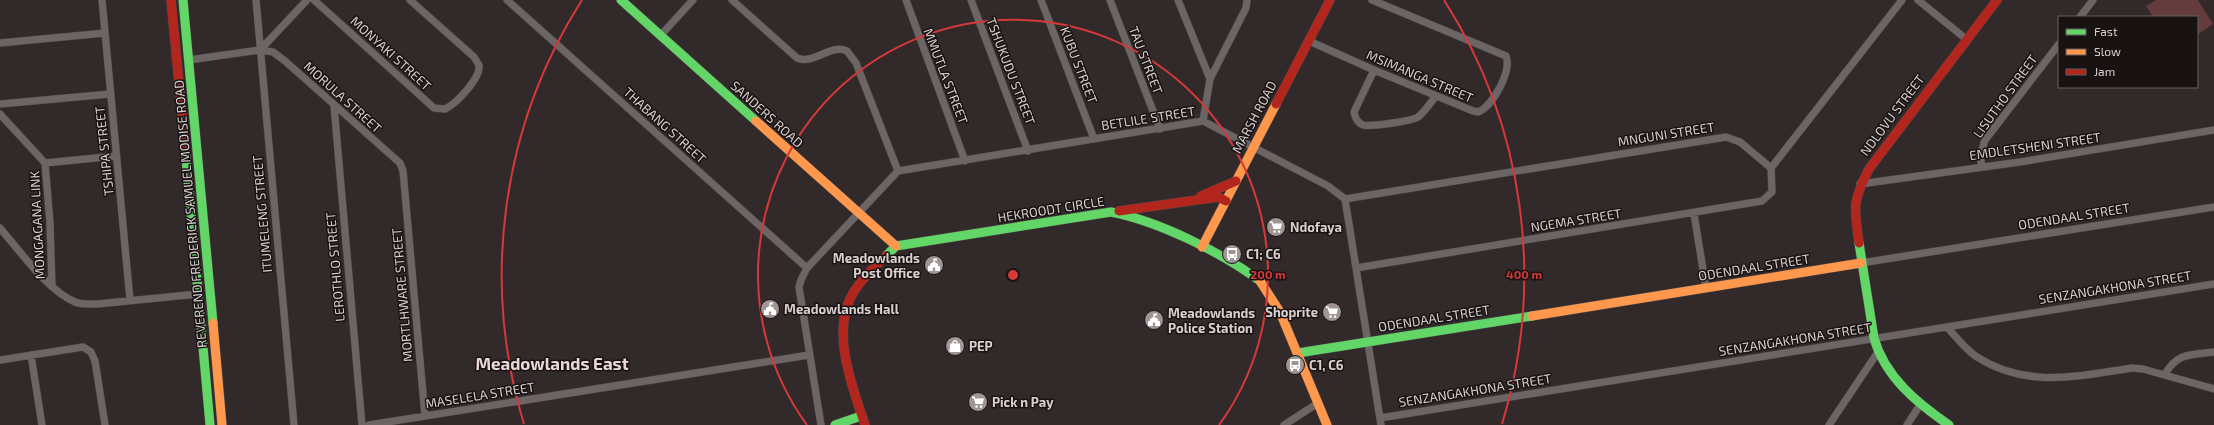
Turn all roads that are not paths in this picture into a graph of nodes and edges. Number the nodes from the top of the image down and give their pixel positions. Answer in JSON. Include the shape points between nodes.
{"nodes":[{"id":1,"x":102,"y":0,"type":"edge"},
{"id":2,"x":171,"y":0,"type":"edge"},
{"id":3,"x":183,"y":0,"type":"edge"},
{"id":4,"x":256,"y":0,"type":"edge"},
{"id":5,"x":307,"y":0,"type":"edge"},
{"id":6,"x":314,"y":0,"type":"edge"},
{"id":7,"x":410,"y":0,"type":"edge"},
{"id":8,"x":507,"y":0,"type":"edge"},
{"id":9,"x":621,"y":0,"type":"edge"},
{"id":10,"x":693,"y":0,"type":"edge"},
{"id":11,"x":732,"y":0,"type":"edge"},
{"id":12,"x":906,"y":0,"type":"edge"},
{"id":13,"x":971,"y":0,"type":"edge"},
{"id":14,"x":1041,"y":0,"type":"edge"},
{"id":15,"x":1110,"y":0,"type":"edge"},
{"id":16,"x":1178,"y":0,"type":"edge"},
{"id":17,"x":1247,"y":0,"type":"edge"},
{"id":18,"x":1330,"y":0,"type":"edge"},
{"id":19,"x":1372,"y":0,"type":"edge"},
{"id":20,"x":1902,"y":0,"type":"edge"},
{"id":21,"x":1918,"y":0,"type":"edge"},
{"id":22,"x":1997,"y":0,"type":"edge"},
{"id":23,"x":2093,"y":0,"type":"edge"},
{"id":24,"x":2081,"y":16,"type":"edge"},
{"id":25,"x":105,"y":33,"type":"junction"},
{"id":26,"x":660,"y":36,"type":"junction"},
{"id":27,"x":1966,"y":39,"type":"junction"},
{"id":28,"x":1309,"y":41,"type":"junction"},
{"id":29,"x":0,"y":43,"type":"edge"},
{"id":30,"x":2058,"y":45,"type":"edge"},
{"id":31,"x":260,"y":50,"type":"junction"},
{"id":32,"x":189,"y":60,"type":"junction"},
{"id":33,"x":1374,"y":70,"type":"junction"},
{"id":34,"x":1210,"y":79,"type":"junction"},
{"id":35,"x":110,"y":94,"type":"junction"},
{"id":36,"x":1436,"y":96,"type":"junction"},
{"id":37,"x":0,"y":104,"type":"edge"},
{"id":38,"x":334,"y":106,"type":"junction"},
{"id":39,"x":0,"y":114,"type":"edge"},
{"id":40,"x":1203,"y":121,"type":"junction"},
{"id":41,"x":1160,"y":129,"type":"junction"},
{"id":42,"x":2214,"y":130,"type":"edge"},
{"id":43,"x":1094,"y":139,"type":"junction"},
{"id":44,"x":1253,"y":146,"type":"junction"},
{"id":45,"x":1028,"y":150,"type":"junction"},
{"id":46,"x":116,"y":156,"type":"junction"},
{"id":47,"x":965,"y":161,"type":"junction"},
{"id":48,"x":45,"y":163,"type":"junction"},
{"id":49,"x":1982,"y":167,"type":"junction"},
{"id":50,"x":1772,"y":168,"type":"junction"},
{"id":51,"x":403,"y":171,"type":"joint"},
{"id":52,"x":898,"y":171,"type":"junction"},
{"id":53,"x":1236,"y":181,"type":"junction"},
{"id":54,"x":1860,"y":184,"type":"junction"},
{"id":55,"x":1345,"y":199,"type":"junction"},
{"id":56,"x":1226,"y":200,"type":"junction"},
{"id":57,"x":1188,"y":201,"type":"junction"},
{"id":58,"x":2214,"y":207,"type":"edge"},
{"id":59,"x":1111,"y":212,"type":"junction"},
{"id":60,"x":859,"y":214,"type":"junction"},
{"id":61,"x":1694,"y":214,"type":"junction"},
{"id":62,"x":0,"y":228,"type":"edge"},
{"id":63,"x":896,"y":246,"type":"junction"},
{"id":64,"x":1202,"y":247,"type":"junction"},
{"id":65,"x":1862,"y":263,"type":"junction"},
{"id":66,"x":807,"y":268,"type":"junction"},
{"id":67,"x":1356,"y":268,"type":"junction"},
{"id":68,"x":2214,"y":284,"type":"edge"},
{"id":69,"x":52,"y":286,"type":"junction"},
{"id":70,"x":1706,"y":288,"type":"junction"},
{"id":71,"x":198,"y":294,"type":"junction"},
{"id":72,"x":130,"y":300,"type":"junction"},
{"id":73,"x":1947,"y":327,"type":"junction"},
{"id":74,"x":1874,"y":338,"type":"junction"},
{"id":75,"x":1368,"y":342,"type":"junction"},
{"id":76,"x":1878,"y":352,"type":"junction"},
{"id":77,"x":2214,"y":352,"type":"edge"},
{"id":78,"x":1298,"y":354,"type":"junction"},
{"id":79,"x":31,"y":355,"type":"junction"},
{"id":80,"x":809,"y":355,"type":"junction"},
{"id":81,"x":0,"y":360,"type":"edge"},
{"id":82,"x":2165,"y":374,"type":"junction"},
{"id":83,"x":2214,"y":389,"type":"edge"},
{"id":84,"x":1318,"y":403,"type":"junction"},
{"id":85,"x":1920,"y":405,"type":"junction"},
{"id":86,"x":425,"y":416,"type":"junction"},
{"id":87,"x":861,"y":416,"type":"junction"},
{"id":88,"x":1380,"y":421,"type":"edge"},
{"id":89,"x":42,"y":425,"type":"edge"},
{"id":90,"x":106,"y":425,"type":"edge"},
{"id":91,"x":210,"y":425,"type":"edge"},
{"id":92,"x":222,"y":425,"type":"edge"},
{"id":93,"x":294,"y":425,"type":"edge"},
{"id":94,"x":362,"y":425,"type":"edge"},
{"id":95,"x":369,"y":425,"type":"edge"},
{"id":96,"x":821,"y":425,"type":"edge"},
{"id":97,"x":835,"y":425,"type":"edge"},
{"id":98,"x":865,"y":425,"type":"edge"},
{"id":99,"x":1284,"y":425,"type":"edge"},
{"id":100,"x":1327,"y":425,"type":"edge"},
{"id":101,"x":1829,"y":425,"type":"edge"},
{"id":102,"x":1907,"y":425,"type":"edge"},
{"id":103,"x":1949,"y":425,"type":"edge"}],
"edges":[{"from":1,"to":25,"type":"street","name":"TSHIPA STREET"},
{"from":2,"to":71,"type":"street","name":"REVEREND FREDERICK SAMUEL MODISE ROAD"},
{"from":3,"to":32,"type":"street","name":"REVEREND FREDERICK SAMUEL MODISE ROAD"},
{"from":4,"to":31,"type":"street","name":"ITUMELENG STREET"},
{"from":5,"to":31,"type":"street"},
{"from":6,"to":7,"type":"street","name":"MONYAKI STREET","via":[[434,108],[445,109],[458,100],[475,78],[479,65],[474,57]]},
{"from":8,"to":66,"type":"street","name":"THABANG STREET"},
{"from":9,"to":26,"type":"street","name":"SANDERS ROAD"},
{"from":10,"to":26,"type":"street"},
{"from":11,"to":52,"type":"street","via":[[797,58],[811,59],[838,49],[847,51],[856,63]]},
{"from":12,"to":47,"type":"street","name":"MMUTLA STREET"},
{"from":13,"to":45,"type":"street","name":"TSHUKUDU STREET"},
{"from":14,"to":43,"type":"street","name":"KUBU STREET"},
{"from":15,"to":41,"type":"street","name":"TAU STREET"},
{"from":16,"to":34,"type":"street"},
{"from":17,"to":34,"type":"street","via":[[1246,8]]},
{"from":18,"to":28,"type":"street","name":"MARSH ROAD"},
{"from":19,"to":36,"type":"street","name":"MSIMANGA STREET","via":[[1502,53],[1507,58],[1508,68],[1496,94],[1483,110],[1473,111]]},
{"from":20,"to":50,"type":"street"},
{"from":21,"to":27,"type":"street"},
{"from":22,"to":27,"type":"street","name":"NDLOVU STREET"},
{"from":23,"to":24,"type":"street"},
{"from":25,"to":29,"type":"street"},
{"from":25,"to":35,"type":"street","name":"TSHIPA STREET"},
{"from":26,"to":60,"type":"street","name":"SANDERS ROAD"},
{"from":27,"to":54,"type":"street","name":"NDLOVU STREET","via":[[1878,155]]},
{"from":28,"to":33,"type":"street","name":"MSIMANGA STREET"},
{"from":28,"to":44,"type":"street","name":"MARSH ROAD"},
{"from":30,"to":49,"type":"street","name":"LISUTHO STREET","via":[[1985,140],[1980,156]]},
{"from":31,"to":32,"type":"street"},
{"from":31,"to":38,"type":"street","name":"MORULA STREET","via":[[278,54]]},
{"from":31,"to":93,"type":"street","name":"ITUMELENG STREET"},
{"from":32,"to":92,"type":"street","name":"REVEREND FREDERICK SAMUEL MODISE ROAD"},
{"from":33,"to":36,"type":"street","name":"MSIMANGA STREET"},
{"from":33,"to":36,"type":"street","via":[[1354,112],[1356,119],[1363,125],[1415,119]]},
{"from":34,"to":40,"type":"street"},
{"from":35,"to":37,"type":"street"},
{"from":35,"to":46,"type":"street","name":"TSHIPA STREET"},
{"from":38,"to":51,"type":"street","name":"MORULA STREET","via":[[398,161]]},
{"from":38,"to":94,"type":"street","name":"LEROTHLO STREET"},
{"from":39,"to":48,"type":"street"},
{"from":40,"to":41,"type":"street","name":"BETLILE STREET"},
{"from":40,"to":44,"type":"street","name":"BETLILE STREET"},
{"from":41,"to":43,"type":"street","name":"BETLILE STREET"},
{"from":42,"to":49,"type":"street","name":"EMDLETSHENI STREET"},
{"from":43,"to":45,"type":"street","name":"BETLILE STREET"},
{"from":44,"to":53,"type":"street","name":"MARSH ROAD"},
{"from":44,"to":55,"type":"street","name":"BETLILE STREET","via":[[1328,186]]},
{"from":45,"to":47,"type":"street","name":"BETLILE STREET"},
{"from":46,"to":48,"type":"street"},
{"from":46,"to":72,"type":"street","name":"TSHIPA STREET"},
{"from":47,"to":52,"type":"street","name":"BETLILE STREET"},
{"from":48,"to":69,"type":"street","name":"MONGAGANA LINK"},
{"from":49,"to":54,"type":"street","name":"EMDLETSHENI STREET"},
{"from":50,"to":55,"type":"street","name":"MNGUNI STREET","via":[[1740,142],[1726,137]]},
{"from":50,"to":61,"type":"street","name":"NGEMA STREET","via":[[1772,187],[1766,200]]},
{"from":51,"to":86,"type":"street","name":"MORTLHWARE STREET"},
{"from":52,"to":60,"type":"street"},
{"from":53,"to":56,"type":"street","name":"MARSH ROAD"},
{"from":53,"to":57,"type":"street"},
{"from":54,"to":65,"type":"street","name":"NDLOVU STREET","via":[[1854,209]]},
{"from":55,"to":67,"type":"street"},
{"from":56,"to":57,"type":"street","via":[[1218,197]]},
{"from":56,"to":64,"type":"street","name":"MARSH ROAD"},
{"from":57,"to":59,"type":"street"},
{"from":58,"to":65,"type":"street","name":"ODENDAAL STREET"},
{"from":59,"to":63,"type":"street","name":"HEKROODT CIRCLE"},
{"from":59,"to":64,"type":"street","name":"HEKROODT CIRCLE","via":[[1136,217]]},
{"from":60,"to":63,"type":"street","name":"SANDERS ROAD"},
{"from":60,"to":66,"type":"street"},
{"from":61,"to":67,"type":"street","name":"NGEMA STREET"},
{"from":61,"to":70,"type":"street"},
{"from":62,"to":69,"type":"street"},
{"from":63,"to":87,"type":"street","via":[[863,279],[854,291],[847,310],[844,330],[846,366]]},
{"from":64,"to":78,"type":"street","name":"HEKROODT CIRCLE","via":[[1246,271],[1262,283],[1273,300]]},
{"from":65,"to":70,"type":"street","name":"ODENDAAL STREET"},
{"from":65,"to":74,"type":"street","name":"NDLOVU STREET"},
{"from":66,"to":80,"type":"street","via":[[800,287]]},
{"from":67,"to":75,"type":"street"},
{"from":68,"to":73,"type":"street","name":"SENZANGAKHONA STREET"},
{"from":69,"to":72,"type":"street","via":[[83,305]]},
{"from":70,"to":75,"type":"street","name":"ODENDAAL STREET"},
{"from":71,"to":72,"type":"street"},
{"from":71,"to":91,"type":"street","name":"REVEREND FREDERICK SAMUEL MODISE ROAD"},
{"from":73,"to":74,"type":"street","name":"SENZANGAKHONA STREET"},
{"from":73,"to":82,"type":"street","via":[[1976,356],[2012,372],[2039,379],[2058,379],[2132,368]]},
{"from":74,"to":76,"type":"street","name":"NDLOVU STREET"},
{"from":74,"to":88,"type":"street","name":"SENZANGAKHONA STREET"},
{"from":75,"to":78,"type":"street","name":"ODENDAAL STREET"},
{"from":75,"to":88,"type":"street"},
{"from":76,"to":85,"type":"street","name":"NDLOVU STREET","via":[[1890,372]]},
{"from":76,"to":101,"type":"street"},
{"from":77,"to":82,"type":"street","via":[[2179,357]]},
{"from":78,"to":84,"type":"street","name":"HEKROODT CIRCLE"},
{"from":79,"to":81,"type":"street"},
{"from":79,"to":89,"type":"street"},
{"from":79,"to":90,"type":"street","via":[[83,347],[91,352],[95,361]]},
{"from":80,"to":86,"type":"street","name":"MASELELA STREET"},
{"from":80,"to":96,"type":"street"},
{"from":82,"to":83,"type":"street"},
{"from":84,"to":99,"type":"street"},
{"from":84,"to":100,"type":"street","name":"HEKROODT CIRCLE"},
{"from":85,"to":102,"type":"street"},
{"from":85,"to":103,"type":"street","name":"NDLOVU STREET"},
{"from":86,"to":95,"type":"street","name":"MASELELA STREET"},
{"from":87,"to":97,"type":"street"},
{"from":87,"to":98,"type":"street"}]}
